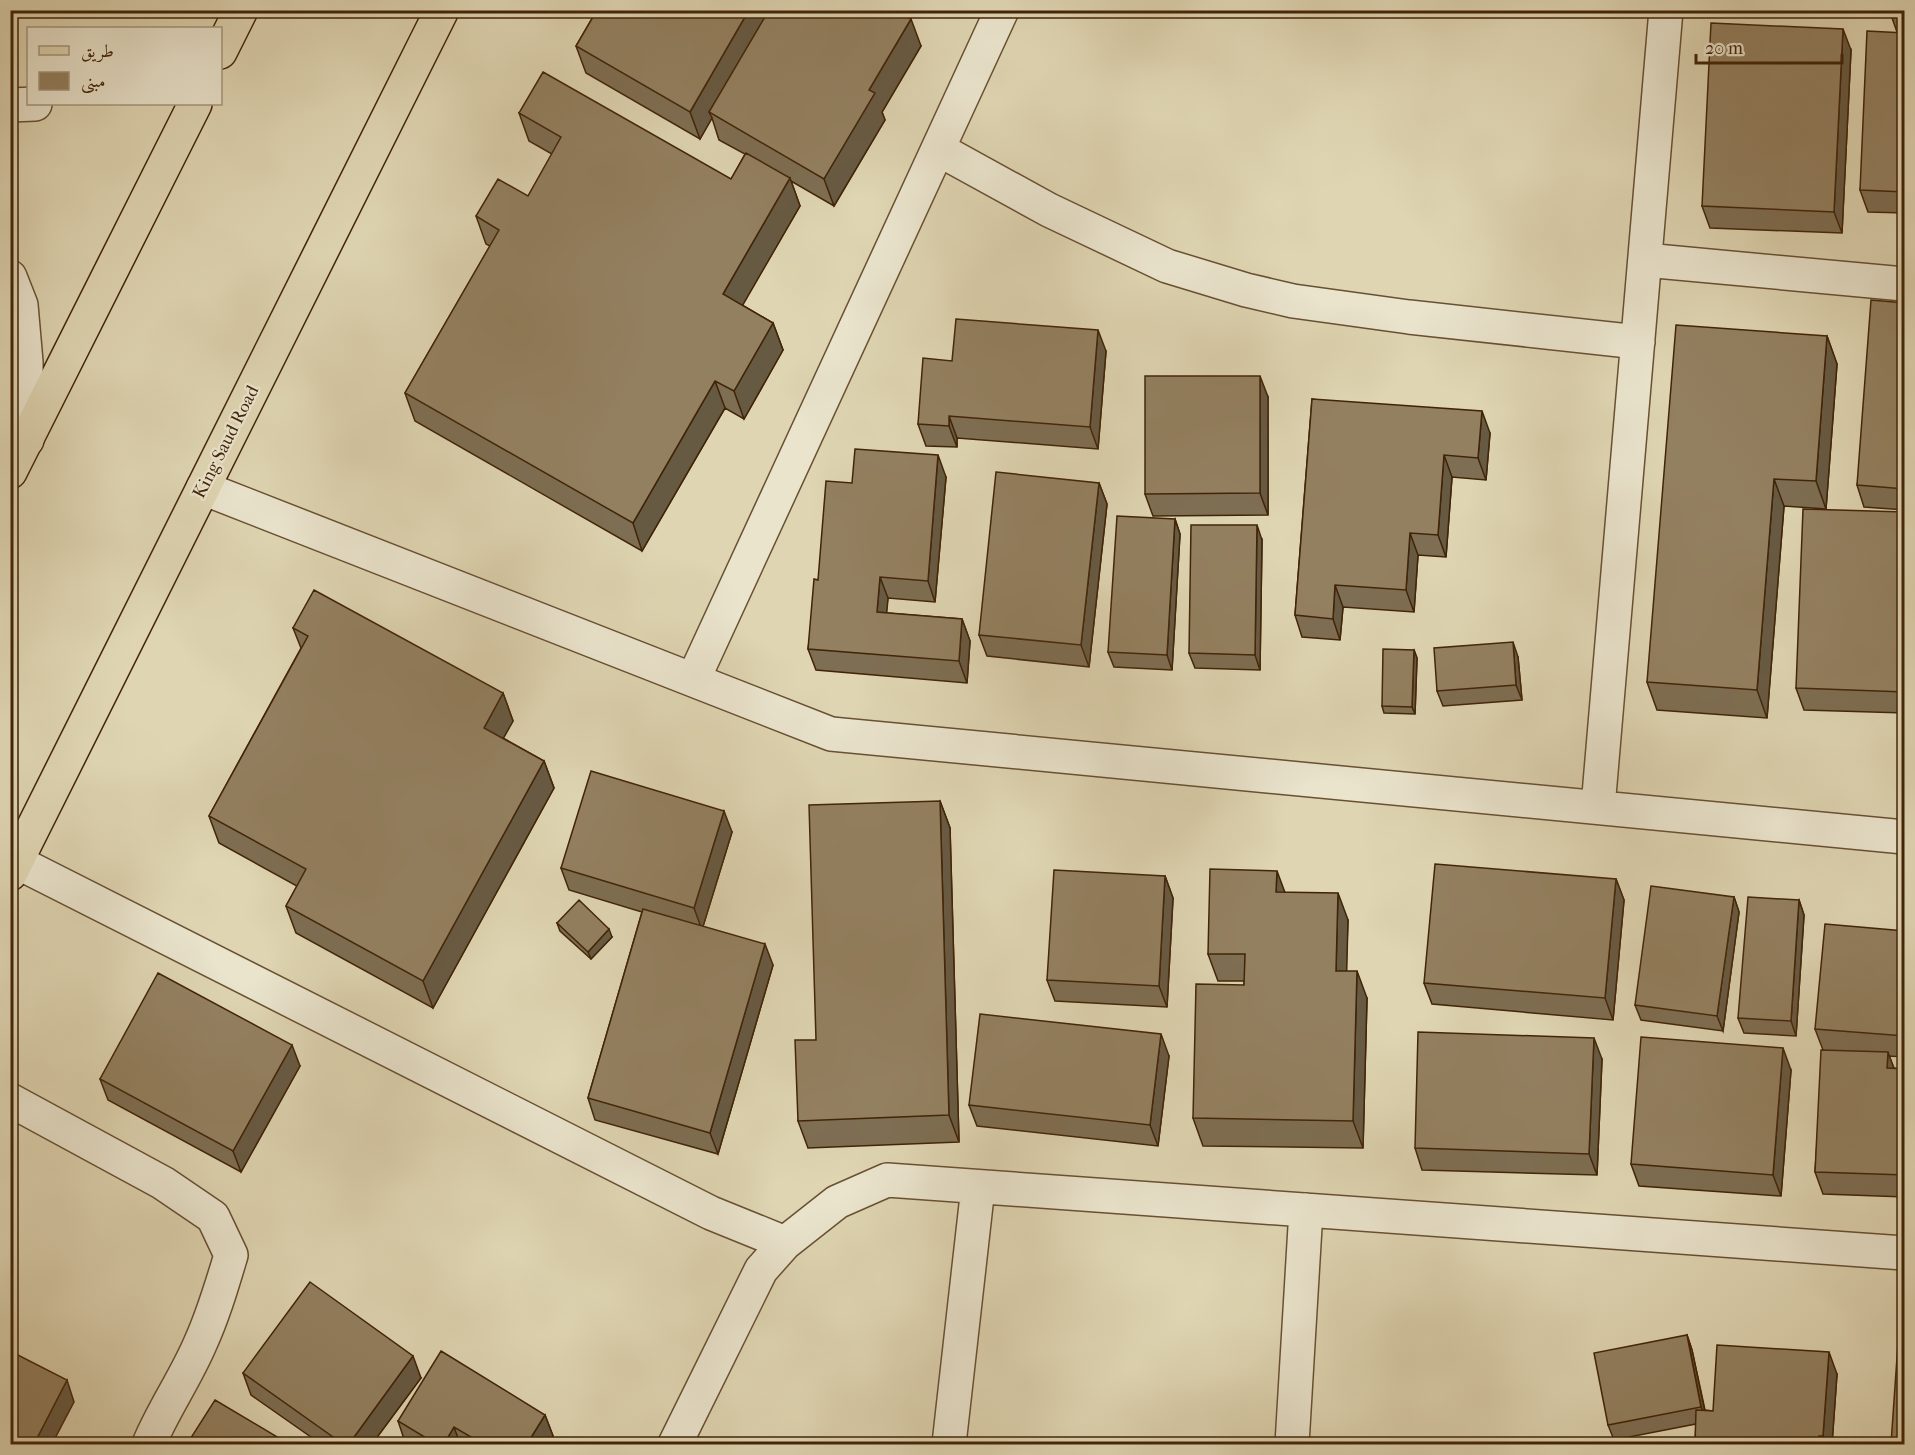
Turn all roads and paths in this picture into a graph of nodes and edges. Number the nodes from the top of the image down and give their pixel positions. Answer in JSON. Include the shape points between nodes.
{"nodes":[{"id":1,"x":242,"y":10,"type":"edge"},
{"id":2,"x":442,"y":10,"type":"edge"},
{"id":3,"x":1002,"y":10,"type":"edge"},
{"id":4,"x":1666,"y":10,"type":"edge"},
{"id":5,"x":222,"y":46,"type":"edge"},
{"id":6,"x":27,"y":104,"type":"edge"},
{"id":7,"x":10,"y":105,"type":"edge"},
{"id":8,"x":194,"y":105,"type":"edge"},
{"id":9,"x":938,"y":149,"type":"junction"},
{"id":10,"x":1645,"y":260,"type":"junction"},
{"id":11,"x":10,"y":278,"type":"edge"},
{"id":12,"x":1905,"y":284,"type":"edge"},
{"id":13,"x":1638,"y":342,"type":"junction"},
{"id":14,"x":27,"y":440,"type":"junction"},
{"id":15,"x":10,"y":472,"type":"edge"},
{"id":16,"x":203,"y":488,"type":"junction"},
{"id":17,"x":693,"y":680,"type":"junction"},
{"id":18,"x":1598,"y":807,"type":"junction"},
{"id":19,"x":1905,"y":837,"type":"edge"},
{"id":20,"x":14,"y":868,"type":"edge"},
{"id":21,"x":10,"y":1100,"type":"edge"},
{"id":22,"x":978,"y":1186,"type":"junction"},
{"id":23,"x":1306,"y":1210,"type":"junction"},
{"id":24,"x":785,"y":1243,"type":"junction"},
{"id":25,"x":1905,"y":1253,"type":"edge"},
{"id":26,"x":149,"y":1444,"type":"edge"},
{"id":27,"x":675,"y":1444,"type":"edge"},
{"id":28,"x":949,"y":1444,"type":"edge"},
{"id":29,"x":1292,"y":1444,"type":"edge"}],
"edges":[{"from":1,"to":5,"type":"main road"},
{"from":2,"to":16,"type":"main road","name":"King Saud Road"},
{"from":3,"to":9,"type":"street"},
{"from":4,"to":10,"type":"street"},
{"from":6,"to":7,"type":"street"},
{"from":8,"to":14,"type":"main road"},
{"from":9,"to":13,"type":"street","via":[[1049,210],[1167,266],[1245,290],[1293,301],[1408,317]]},
{"from":9,"to":17,"type":"street"},
{"from":10,"to":12,"type":"street"},
{"from":10,"to":13,"type":"street"},
{"from":11,"to":14,"type":"street","via":[[21,305]]},
{"from":13,"to":18,"type":"street"},
{"from":14,"to":15,"type":"main road"},
{"from":16,"to":17,"type":"street"},
{"from":16,"to":20,"type":"main road","name":"King Saud Road"},
{"from":17,"to":18,"type":"street","via":[[831,734]]},
{"from":18,"to":19,"type":"street"},
{"from":20,"to":24,"type":"street","via":[[711,1213]]},
{"from":21,"to":26,"type":"street","via":[[163,1183],[213,1217],[231,1255],[200,1345]]},
{"from":22,"to":23,"type":"street"},
{"from":22,"to":24,"type":"street","via":[[887,1180],[837,1202]]},
{"from":22,"to":28,"type":"street"},
{"from":23,"to":25,"type":"street"},
{"from":23,"to":29,"type":"street"},
{"from":24,"to":27,"type":"street","via":[[761,1270]]}]}
